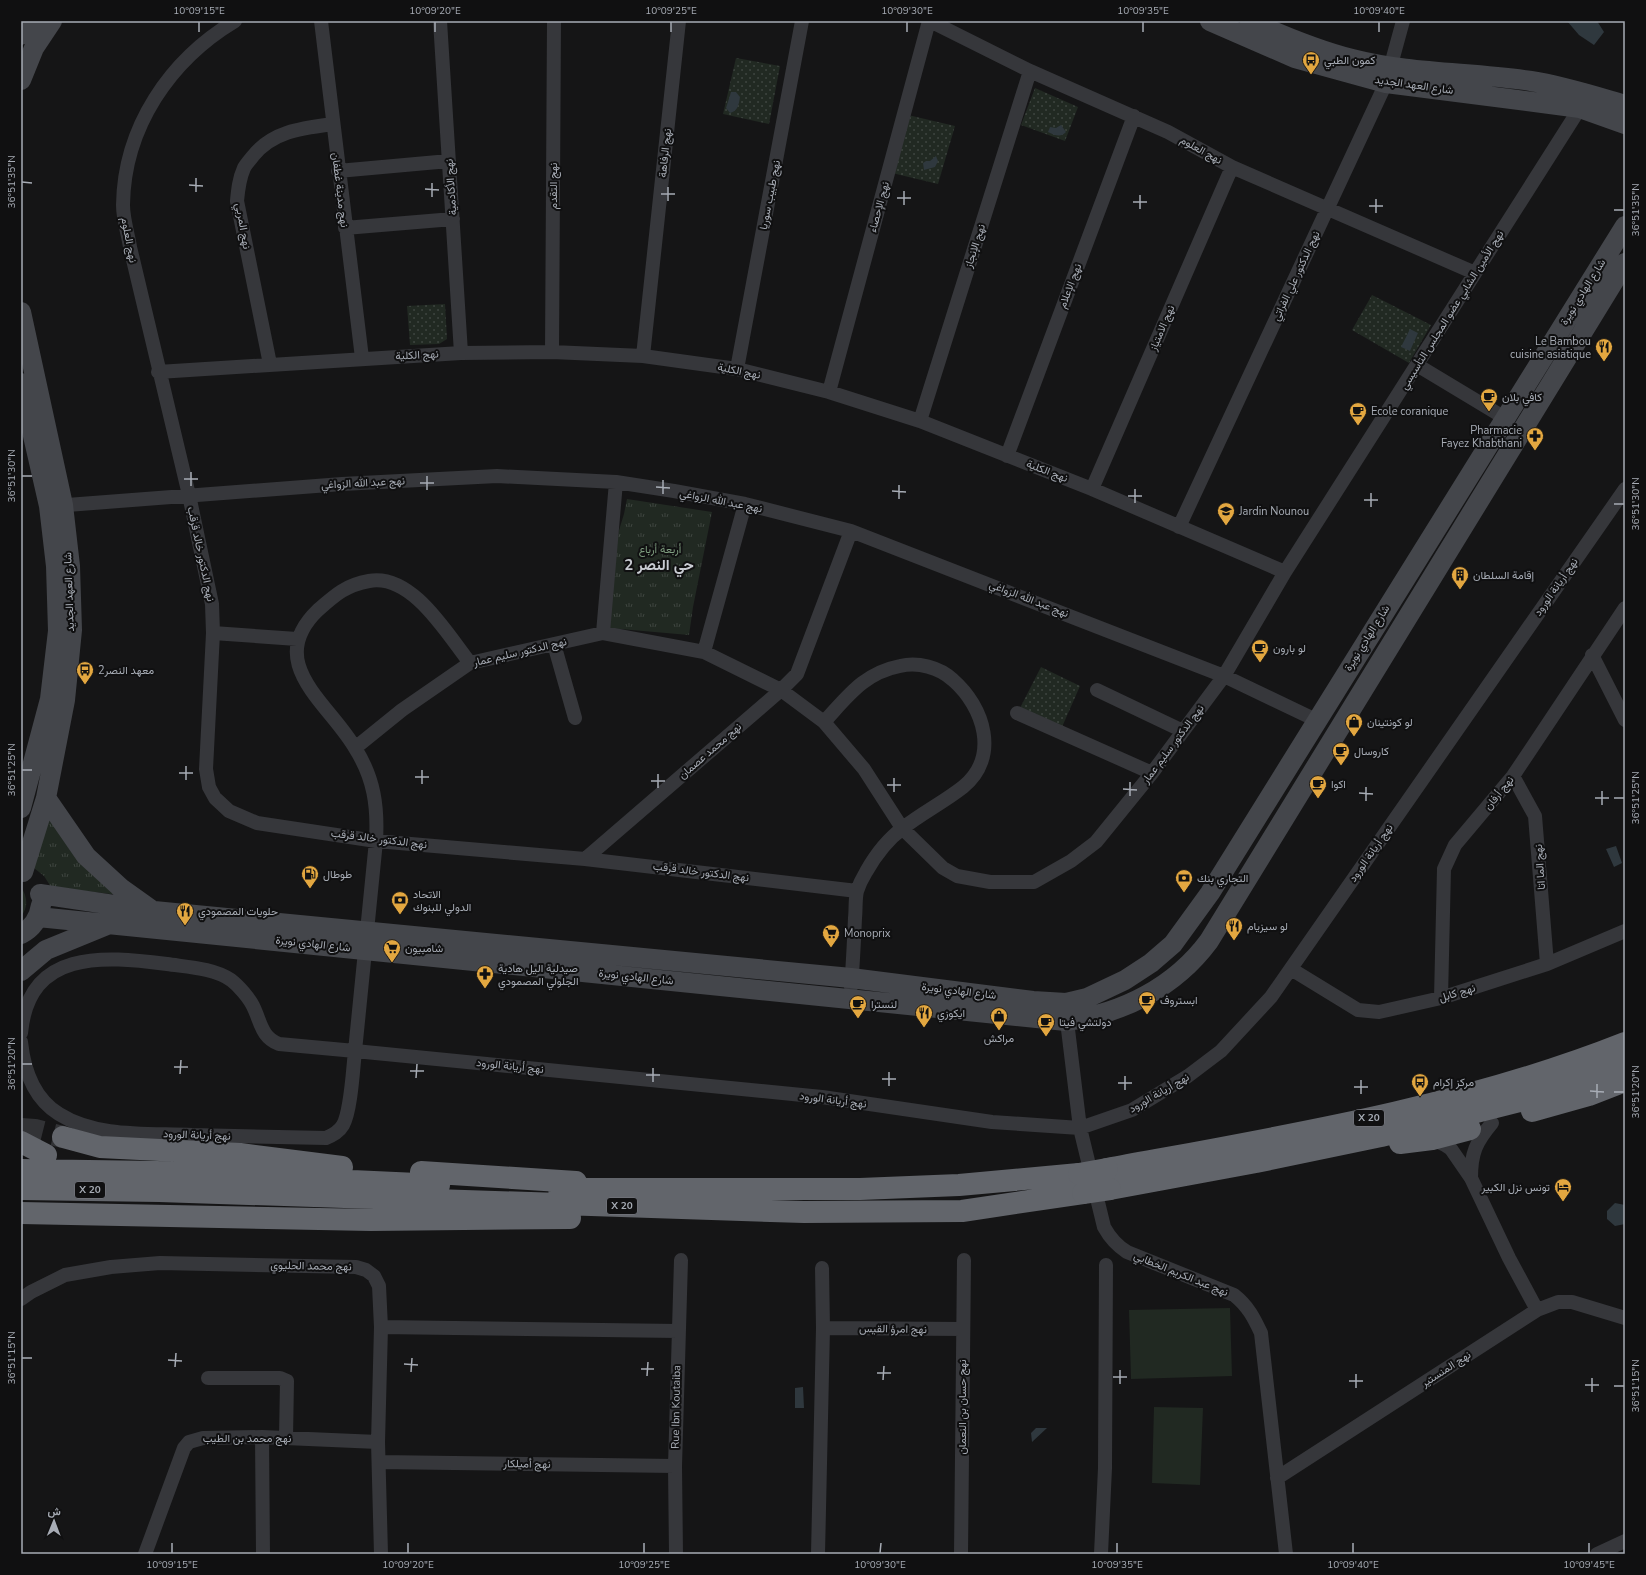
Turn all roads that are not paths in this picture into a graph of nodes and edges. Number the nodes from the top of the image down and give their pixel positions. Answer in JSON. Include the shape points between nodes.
{"nodes":[{"id":1,"x":31,"y":21,"type":"edge"},
{"id":2,"x":52,"y":21,"type":"edge"},
{"id":3,"x":235,"y":21,"type":"edge"},
{"id":4,"x":321,"y":21,"type":"edge"},
{"id":5,"x":440,"y":21,"type":"edge"},
{"id":6,"x":554,"y":21,"type":"edge"},
{"id":7,"x":679,"y":21,"type":"edge"},
{"id":8,"x":802,"y":21,"type":"edge"},
{"id":9,"x":930,"y":21,"type":"edge"},
{"id":10,"x":1210,"y":21,"type":"edge"},
{"id":11,"x":1250,"y":21,"type":"edge"},
{"id":12,"x":1403,"y":21,"type":"edge"},
{"id":13,"x":25,"y":42,"type":"edge"},
{"id":14,"x":1030,"y":71,"type":"junction"},
{"id":15,"x":1389,"y":75,"type":"junction"},
{"id":16,"x":21,"y":80,"type":"edge"},
{"id":17,"x":1625,"y":105,"type":"edge"},
{"id":18,"x":1580,"y":108,"type":"junction"},
{"id":19,"x":1134,"y":116,"type":"junction"},
{"id":20,"x":333,"y":124,"type":"junction"},
{"id":21,"x":1625,"y":124,"type":"edge"},
{"id":22,"x":449,"y":160,"type":"junction"},
{"id":23,"x":1232,"y":167,"type":"junction"},
{"id":24,"x":338,"y":171,"type":"junction"},
{"id":25,"x":1328,"y":207,"type":"junction"},
{"id":26,"x":453,"y":219,"type":"junction"},
{"id":27,"x":1625,"y":226,"type":"edge"},
{"id":28,"x":345,"y":228,"type":"junction"},
{"id":29,"x":1625,"y":263,"type":"edge"},
{"id":30,"x":1476,"y":273,"type":"junction"},
{"id":31,"x":21,"y":312,"type":"edge"},
{"id":32,"x":552,"y":352,"type":"junction"},
{"id":33,"x":461,"y":353,"type":"junction"},
{"id":34,"x":643,"y":356,"type":"junction"},
{"id":35,"x":362,"y":358,"type":"junction"},
{"id":36,"x":270,"y":364,"type":"junction"},
{"id":37,"x":1417,"y":365,"type":"junction"},
{"id":38,"x":737,"y":370,"type":"junction"},
{"id":39,"x":158,"y":372,"type":"junction"},
{"id":40,"x":21,"y":383,"type":"edge"},
{"id":41,"x":829,"y":392,"type":"junction"},
{"id":42,"x":24,"y":411,"type":"edge"},
{"id":43,"x":1505,"y":418,"type":"junction"},
{"id":44,"x":920,"y":421,"type":"junction"},
{"id":45,"x":1007,"y":456,"type":"junction"},
{"id":46,"x":616,"y":482,"type":"junction"},
{"id":47,"x":1092,"y":489,"type":"junction"},
{"id":48,"x":1625,"y":489,"type":"edge"},
{"id":49,"x":188,"y":495,"type":"junction"},
{"id":50,"x":745,"y":504,"type":"junction"},
{"id":51,"x":56,"y":506,"type":"junction"},
{"id":52,"x":1179,"y":527,"type":"junction"},
{"id":53,"x":851,"y":531,"type":"junction"},
{"id":54,"x":1285,"y":572,"type":"junction"},
{"id":55,"x":1625,"y":608,"type":"edge"},
{"id":56,"x":213,"y":633,"type":"junction"},
{"id":57,"x":603,"y":633,"type":"junction"},
{"id":58,"x":297,"y":639,"type":"junction"},
{"id":59,"x":554,"y":644,"type":"junction"},
{"id":60,"x":704,"y":652,"type":"junction"},
{"id":61,"x":1592,"y":655,"type":"junction"},
{"id":62,"x":470,"y":663,"type":"junction"},
{"id":63,"x":1224,"y":676,"type":"junction"},
{"id":64,"x":781,"y":690,"type":"junction"},
{"id":65,"x":1097,"y":690,"type":"dead end"},
{"id":66,"x":1017,"y":713,"type":"dead end"},
{"id":67,"x":576,"y":718,"type":"dead end"},
{"id":68,"x":1316,"y":720,"type":"junction"},
{"id":69,"x":1625,"y":720,"type":"edge"},
{"id":70,"x":824,"y":722,"type":"junction"},
{"id":71,"x":1183,"y":731,"type":"junction"},
{"id":72,"x":356,"y":748,"type":"junction"},
{"id":73,"x":1152,"y":773,"type":"junction"},
{"id":74,"x":1513,"y":776,"type":"junction"},
{"id":75,"x":46,"y":798,"type":"junction"},
{"id":76,"x":21,"y":808,"type":"edge"},
{"id":77,"x":902,"y":828,"type":"junction"},
{"id":78,"x":376,"y":841,"type":"junction"},
{"id":79,"x":585,"y":859,"type":"junction"},
{"id":80,"x":22,"y":872,"type":"edge"},
{"id":81,"x":857,"y":891,"type":"junction"},
{"id":82,"x":40,"y":894,"type":"junction"},
{"id":83,"x":154,"y":911,"type":"junction"},
{"id":84,"x":109,"y":924,"type":"junction"},
{"id":85,"x":27,"y":930,"type":"edge"},
{"id":86,"x":1625,"y":931,"type":"edge"},
{"id":87,"x":366,"y":940,"type":"junction"},
{"id":88,"x":1547,"y":964,"type":"junction"},
{"id":89,"x":1291,"y":969,"type":"junction"},
{"id":90,"x":21,"y":971,"type":"edge"},
{"id":91,"x":852,"y":978,"type":"junction"},
{"id":92,"x":1441,"y":998,"type":"junction"},
{"id":93,"x":850,"y":1000,"type":"junction"},
{"id":94,"x":1066,"y":1012,"type":"junction"},
{"id":95,"x":21,"y":1033,"type":"edge"},
{"id":96,"x":21,"y":1042,"type":"edge"},
{"id":97,"x":1625,"y":1043,"type":"edge"},
{"id":98,"x":355,"y":1051,"type":"junction"},
{"id":99,"x":1625,"y":1063,"type":"edge"},
{"id":100,"x":1625,"y":1081,"type":"edge"},
{"id":101,"x":1492,"y":1122,"type":"junction"},
{"id":102,"x":1080,"y":1128,"type":"junction"},
{"id":103,"x":63,"y":1137,"type":"tunnel mouth"},
{"id":104,"x":1432,"y":1139,"type":"junction"},
{"id":105,"x":21,"y":1142,"type":"edge"},
{"id":106,"x":21,"y":1155,"type":"edge"},
{"id":107,"x":46,"y":1156,"type":"junction"},
{"id":108,"x":1256,"y":1162,"type":"junction"},
{"id":109,"x":355,"y":1169,"type":"junction"},
{"id":110,"x":21,"y":1170,"type":"edge"},
{"id":111,"x":1471,"y":1178,"type":"junction"},
{"id":112,"x":1109,"y":1179,"type":"junction"},
{"id":113,"x":158,"y":1181,"type":"junction"},
{"id":114,"x":1081,"y":1184,"type":"junction"},
{"id":115,"x":21,"y":1189,"type":"edge"},
{"id":116,"x":679,"y":1190,"type":"junction"},
{"id":117,"x":804,"y":1212,"type":"junction"},
{"id":118,"x":21,"y":1213,"type":"edge"},
{"id":119,"x":188,"y":1216,"type":"junction"},
{"id":120,"x":21,"y":1226,"type":"edge"},
{"id":121,"x":681,"y":1260,"type":"dead end"},
{"id":122,"x":964,"y":1260,"type":"dead end"},
{"id":123,"x":1106,"y":1265,"type":"dead end"},
{"id":124,"x":822,"y":1268,"type":"dead end"},
{"id":125,"x":21,"y":1299,"type":"edge"},
{"id":126,"x":1537,"y":1310,"type":"junction"},
{"id":127,"x":1625,"y":1318,"type":"edge"},
{"id":128,"x":381,"y":1327,"type":"junction"},
{"id":129,"x":823,"y":1328,"type":"junction"},
{"id":130,"x":963,"y":1329,"type":"junction"},
{"id":131,"x":678,"y":1331,"type":"junction"},
{"id":132,"x":208,"y":1378,"type":"dead end"},
{"id":133,"x":262,"y":1438,"type":"junction"},
{"id":134,"x":286,"y":1438,"type":"junction"},
{"id":135,"x":378,"y":1442,"type":"junction"},
{"id":136,"x":379,"y":1462,"type":"junction"},
{"id":137,"x":675,"y":1466,"type":"junction"},
{"id":138,"x":1277,"y":1478,"type":"junction"},
{"id":139,"x":1625,"y":1542,"type":"edge"},
{"id":140,"x":145,"y":1554,"type":"edge"},
{"id":141,"x":263,"y":1554,"type":"edge"},
{"id":142,"x":381,"y":1554,"type":"edge"},
{"id":143,"x":676,"y":1554,"type":"edge"},
{"id":144,"x":818,"y":1554,"type":"edge"},
{"id":145,"x":961,"y":1554,"type":"edge"},
{"id":146,"x":1101,"y":1554,"type":"edge"},
{"id":147,"x":1286,"y":1554,"type":"edge"},
{"id":148,"x":1597,"y":1554,"type":"edge"}],
"edges":[{"from":1,"to":13,"type":"main road"},
{"from":2,"to":13,"type":"main road"},
{"from":3,"to":39,"type":"street","name":"نهج العلوم","via":[[212,35],[192,52],[162,87],[142,119],[131,149],[124,183],[123,207]]},
{"from":4,"to":20,"type":"street","name":"نهج مدينة غطفان"},
{"from":5,"to":22,"type":"street","name":"نهج الأكادمية"},
{"from":6,"to":32,"type":"street","name":"نهج التقدم"},
{"from":7,"to":34,"type":"street","name":"نهج الرفاهة"},
{"from":8,"to":38,"type":"street","name":"نهج طبيب سوريا"},
{"from":9,"to":14,"type":"street","name":"نهج العلوم"},
{"from":9,"to":41,"type":"street","name":"نهج الإحصاء"},
{"from":10,"to":15,"type":"main road","name":"شارع العهد الجديد","via":[[1295,58]]},
{"from":11,"to":15,"type":"main road","name":"شارع العهد الجديد"},
{"from":12,"to":15,"type":"street","name":"نهج الدكتور علي الفراتي"},
{"from":13,"to":16,"type":"main road"},
{"from":14,"to":19,"type":"street","name":"نهج العلوم"},
{"from":14,"to":44,"type":"street","name":"نهج الإنجاز"},
{"from":15,"to":17,"type":"main road","name":"شارع العهد الجديد","via":[[1532,81]]},
{"from":15,"to":18,"type":"main road","name":"شارع العهد الجديد"},
{"from":15,"to":25,"type":"street","name":"نهج الدكتور علي الفراتي"},
{"from":18,"to":21,"type":"main road","name":"شارع العهد الجديد"},
{"from":18,"to":30,"type":"street","name":"نهج الأمين الشابي عضو المجلس التأسيسي"},
{"from":19,"to":23,"type":"street","name":"نهج العلوم"},
{"from":19,"to":45,"type":"street","name":"نهج الإعلام"},
{"from":20,"to":24,"type":"street","name":"نهج مدينة غطفان"},
{"from":20,"to":36,"type":"street","name":"نهج المربي","via":[[295,129],[274,137],[257,151],[244,168],[239,183],[238,202]]},
{"from":22,"to":24,"type":"street"},
{"from":22,"to":26,"type":"street","name":"نهج الأكادمية"},
{"from":23,"to":25,"type":"street","name":"نهج العلوم"},
{"from":23,"to":47,"type":"street","name":"نهج الامتياز"},
{"from":24,"to":28,"type":"street","name":"نهج مدينة غطفان"},
{"from":25,"to":30,"type":"street","name":"نهج العلوم"},
{"from":25,"to":52,"type":"street","name":"نهج الدكتور علي الفراتي"},
{"from":26,"to":28,"type":"street"},
{"from":26,"to":33,"type":"street","name":"نهج الأكادمية"},
{"from":27,"to":43,"type":"main road","name":"شارع الهادي نويرة"},
{"from":28,"to":35,"type":"street","name":"نهج مدينة غطفان"},
{"from":29,"to":94,"type":"main road","name":"شارع الهادي نويرة","via":[[1209,941],[1182,972],[1134,1002],[1087,1019]]},
{"from":30,"to":37,"type":"street","name":"نهج الأمين الشابي عضو المجلس التأسيسي"},
{"from":31,"to":51,"type":"main road","name":"شارع العهد الجديد"},
{"from":32,"to":33,"type":"street","name":"نهج الكلية"},
{"from":32,"to":34,"type":"street","name":"نهج الكلية"},
{"from":33,"to":35,"type":"street","name":"نهج الكلية"},
{"from":34,"to":38,"type":"street","name":"نهج الكلية"},
{"from":35,"to":36,"type":"street","name":"نهج الكلية"},
{"from":36,"to":39,"type":"street","name":"نهج الكلية"},
{"from":37,"to":43,"type":"street"},
{"from":37,"to":54,"type":"street","name":"نهج الأمين الشابي عضو المجلس التأسيسي"},
{"from":38,"to":41,"type":"street","name":"نهج الكلية"},
{"from":39,"to":49,"type":"street","name":"نهج العلوم"},
{"from":40,"to":42,"type":"main road","name":"شارع العهد الجديد"},
{"from":41,"to":44,"type":"street","name":"نهج الكلية"},
{"from":42,"to":51,"type":"main road","name":"شارع العهد الجديد"},
{"from":43,"to":68,"type":"main road","name":"شارع الهادي نويرة"},
{"from":44,"to":45,"type":"street","name":"نهج الكلية"},
{"from":45,"to":47,"type":"street","name":"نهج الكلية"},
{"from":46,"to":49,"type":"street","name":"نهج عبد الله الزواغي","via":[[497,476]]},
{"from":46,"to":50,"type":"street","name":"نهج عبد الله الزواغي"},
{"from":46,"to":57,"type":"street"},
{"from":47,"to":52,"type":"street","name":"نهج الكلية"},
{"from":48,"to":89,"type":"street","name":"نهج أريانة الورود"},
{"from":49,"to":51,"type":"street","name":"نهج عبد الله الزواغي"},
{"from":49,"to":56,"type":"street","name":"نهج الدكتور خالد قرقب","via":[[212,604]]},
{"from":50,"to":53,"type":"street","name":"نهج عبد الله الزواغي"},
{"from":50,"to":60,"type":"street"},
{"from":51,"to":75,"type":"main road","name":"شارع العهد الجديد","via":[[70,566],[72,630],[65,700]]},
{"from":51,"to":76,"type":"main road","name":"شارع العهد الجديد","via":[[58,631],[50,699]]},
{"from":52,"to":54,"type":"street","name":"نهج الكلية"},
{"from":53,"to":63,"type":"street","name":"نهج عبد الله الزواغي"},
{"from":53,"to":64,"type":"street","name":"نهج محمد عصمان","via":[[797,674]]},
{"from":54,"to":63,"type":"street","name":"نهج الأمين الشابي عضو المجلس التأسيسي"},
{"from":55,"to":61,"type":"street","name":"نهج أرفان"},
{"from":56,"to":58,"type":"street"},
{"from":56,"to":78,"type":"street","name":"نهج الدكتور خالد قرقب","via":[[206,769],[209,787],[215,798],[229,811],[257,823]]},
{"from":57,"to":59,"type":"street","name":"نهج الدكتور سليم عمار"},
{"from":57,"to":60,"type":"street","name":"نهج الدكتور سليم عمار"},
{"from":58,"to":62,"type":"street","via":[[308,620],[347,586],[371,580],[389,582],[424,603]]},
{"from":58,"to":72,"type":"street","via":[[296,656],[301,675]]},
{"from":59,"to":62,"type":"street","name":"نهج الدكتور سليم عمار"},
{"from":59,"to":67,"type":"street"},
{"from":60,"to":64,"type":"street","name":"نهج الدكتور سليم عمار"},
{"from":61,"to":69,"type":"street"},
{"from":61,"to":74,"type":"street","name":"نهج أرفان"},
{"from":62,"to":72,"type":"street","name":"نهج الدكتور سليم عمار","via":[[402,710]]},
{"from":63,"to":68,"type":"street","name":"نهج عبد الله الزواغي"},
{"from":63,"to":71,"type":"street","name":"نهج الدكتور سليم عمار"},
{"from":64,"to":70,"type":"street","name":"نهج الدكتور سليم عمار"},
{"from":64,"to":79,"type":"street","name":"نهج محمد عصمان"},
{"from":65,"to":71,"type":"street"},
{"from":66,"to":73,"type":"street"},
{"from":68,"to":94,"type":"main road","name":"شارع الهادي نويرة","via":[[1210,893],[1172,944],[1151,963],[1126,980],[1087,998]]},
{"from":70,"to":77,"type":"street","name":"نهج الدكتور سليم عمار","via":[[864,769]]},
{"from":70,"to":77,"type":"street","via":[[865,679],[884,669],[906,664],[928,666],[948,675],[963,688],[976,706],[983,727],[985,746],[979,768],[964,786]]},
{"from":71,"to":73,"type":"street","name":"نهج الدكتور سليم عمار"},
{"from":72,"to":78,"type":"street","via":[[372,783],[377,812]]},
{"from":73,"to":77,"type":"street","name":"نهج الدكتور سليم عمار","via":[[1096,842],[1071,861],[1034,882],[990,882],[957,876],[943,868]]},
{"from":74,"to":88,"type":"street","name":"نهج الما اتا","via":[[1535,816]]},
{"from":74,"to":92,"type":"street","name":"نهج أرفان","via":[[1455,845],[1444,869]]},
{"from":75,"to":80,"type":"main road","name":"شارع العهد الجديد"},
{"from":75,"to":83,"type":"main road","via":[[86,856],[122,889]]},
{"from":77,"to":81,"type":"street","via":[[884,845],[866,871]]},
{"from":78,"to":79,"type":"street","name":"نهج الدكتور خالد قرقب"},
{"from":78,"to":87,"type":"street"},
{"from":79,"to":81,"type":"street","name":"نهج الدكتور خالد قرقب"},
{"from":80,"to":82,"type":"main road","via":[[34,882]]},
{"from":81,"to":91,"type":"street"},
{"from":82,"to":83,"type":"main road","name":"شارع الهادي نويرة"},
{"from":82,"to":85,"type":"main road","via":[[41,906]]},
{"from":83,"to":87,"type":"main road","name":"شارع الهادي نويرة"},
{"from":84,"to":85,"type":"main road","name":"شارع الهادي نويرة"},
{"from":84,"to":87,"type":"main road","name":"شارع الهادي نويرة"},
{"from":84,"to":90,"type":"main road","via":[[46,950]]},
{"from":86,"to":88,"type":"street","name":"نهج كابل"},
{"from":87,"to":91,"type":"main road","name":"شارع الهادي نويرة"},
{"from":87,"to":93,"type":"main road","name":"شارع الهادي نويرة"},
{"from":87,"to":98,"type":"street","name":"نهج أريانة الورود"},
{"from":88,"to":92,"type":"street","name":"نهج كابل"},
{"from":89,"to":92,"type":"street","name":"نهج كابل","via":[[1358,1010],[1379,1012]]},
{"from":89,"to":102,"type":"street","name":"نهج أريانة الورود","via":[[1252,1020],[1221,1051],[1199,1068],[1132,1110]]},
{"from":91,"to":93,"type":"street"},
{"from":91,"to":94,"type":"main road","name":"شارع الهادي نويرة","via":[[1033,1001]]},
{"from":93,"to":94,"type":"main road","name":"شارع الهادي نويرة"},
{"from":94,"to":102,"type":"street","name":"نهج عبد الكريم الخطابي"},
{"from":95,"to":98,"type":"street","name":"نهج أريانة الورود","via":[[22,1018],[30,999],[49,974],[60,968],[88,961],[127,959],[193,968],[231,980],[252,1004],[270,1040],[279,1044]]},
{"from":96,"to":98,"type":"street","name":"نهج أريانة الورود","via":[[23,1061],[32,1086],[44,1102],[58,1114],[80,1125],[116,1132],[243,1136],[326,1138],[335,1134],[343,1124]]},
{"from":97,"to":112,"type":"highway","number":"X 20","via":[[1525,1079],[1377,1116],[1253,1142]]},
{"from":98,"to":102,"type":"street","name":"نهج أريانة الورود","via":[[822,1097],[992,1122]]},
{"from":99,"to":108,"type":"highway","number":"X 20","via":[[1528,1099],[1380,1136]]},
{"from":100,"to":101,"type":"highway","via":[[1590,1095]]},
{"from":101,"to":104,"type":"highway"},
{"from":101,"to":111,"type":"street","via":[[1483,1133],[1471,1158]]},
{"from":102,"to":138,"type":"street","name":"نهج عبد الكريم الخطابي","via":[[1104,1227],[1117,1246],[1126,1252],[1234,1295],[1251,1312],[1261,1333]]},
{"from":103,"to":109,"type":"highway","via":[[100,1147],[240,1154]]},
{"from":104,"to":108,"type":"highway"},
{"from":104,"to":111,"type":"street","via":[[1451,1149]]},
{"from":105,"to":107,"type":"highway"},
{"from":106,"to":107,"type":"highway"},
{"from":107,"to":109,"type":"highway"},
{"from":108,"to":112,"type":"highway","number":"X 20"},
{"from":109,"to":116,"type":"highway","via":[[526,1178]]},
{"from":110,"to":113,"type":"highway","number":"X 20"},
{"from":111,"to":126,"type":"street"},
{"from":112,"to":114,"type":"highway","number":"X 20","bridge":true},
{"from":113,"to":115,"type":"highway","number":"X 20"},
{"from":113,"to":116,"type":"highway","number":"X 20"},
{"from":113,"to":117,"type":"highway","number":"X 20"},
{"from":114,"to":116,"type":"highway","number":"X 20"},
{"from":114,"to":117,"type":"highway","number":"X 20","via":[[962,1211]]},
{"from":117,"to":119,"type":"highway","via":[[612,1218],[371,1220]]},
{"from":118,"to":119,"type":"highway"},
{"from":119,"to":120,"type":"highway"},
{"from":121,"to":131,"type":"street","name":"Rue Ibn Koutaiba"},
{"from":122,"to":130,"type":"street","name":"نهج حسان بن النعمان"},
{"from":123,"to":146,"type":"street","via":[[1105,1468]]},
{"from":124,"to":129,"type":"street"},
{"from":125,"to":128,"type":"street","name":"نهج محمد الحليوي","via":[[65,1275],[111,1267],[160,1263],[356,1267],[374,1276],[379,1286]]},
{"from":126,"to":127,"type":"street","name":"نهج المنستير","via":[[1558,1302],[1572,1302]]},
{"from":126,"to":138,"type":"street","name":"نهج المنستير"},
{"from":128,"to":131,"type":"street"},
{"from":128,"to":135,"type":"street","name":"نهج محمد الحليوي"},
{"from":129,"to":130,"type":"street","name":"نهج امرؤ القيس"},
{"from":129,"to":144,"type":"street"},
{"from":130,"to":145,"type":"street","name":"نهج حسان بن النعمان"},
{"from":131,"to":137,"type":"street","name":"Rue Ibn Koutaiba"},
{"from":132,"to":134,"type":"street","via":[[280,1378],[287,1381]]},
{"from":133,"to":134,"type":"street","name":"نهج محمد بن الطيب"},
{"from":133,"to":140,"type":"street","name":"نهج محمد بن الطيب","via":[[203,1438],[189,1442],[184,1448]]},
{"from":133,"to":141,"type":"street"},
{"from":134,"to":135,"type":"street","name":"نهج محمد بن الطيب"},
{"from":135,"to":136,"type":"street","name":"نهج محمد الحليوي"},
{"from":136,"to":137,"type":"street","name":"نهج أميلكار"},
{"from":136,"to":142,"type":"street","name":"نهج محمد الحليوي"},
{"from":137,"to":143,"type":"street","name":"Rue Ibn Koutaiba"},
{"from":138,"to":147,"type":"street","name":"نهج عبد الكريم الخطابي"},
{"from":139,"to":148,"type":"street"}]}
